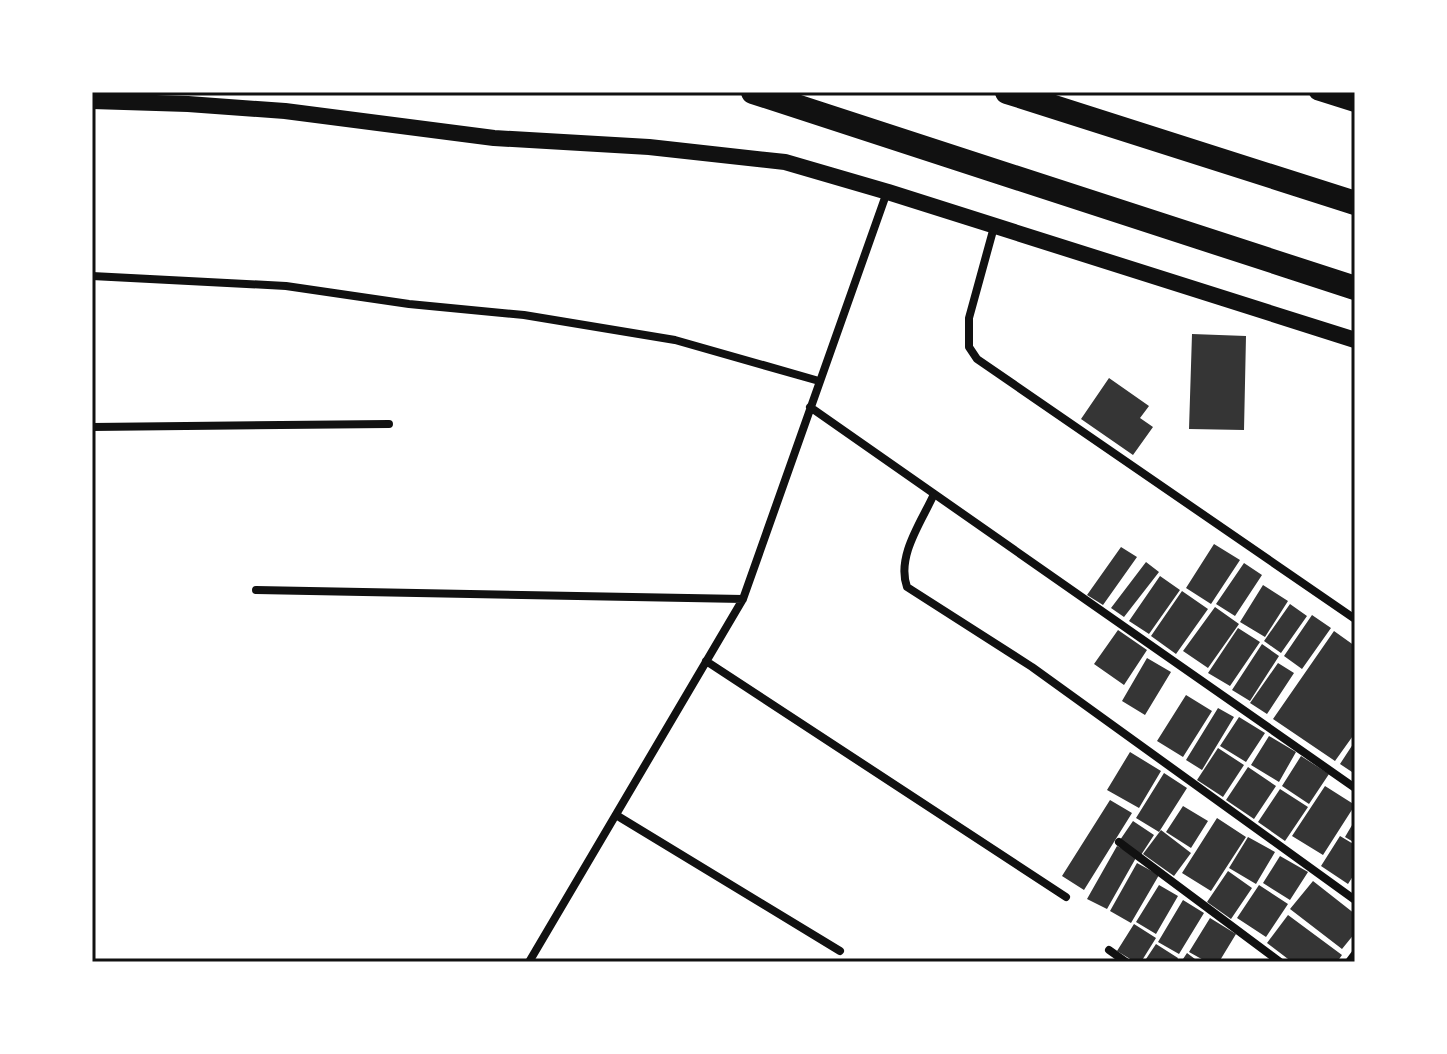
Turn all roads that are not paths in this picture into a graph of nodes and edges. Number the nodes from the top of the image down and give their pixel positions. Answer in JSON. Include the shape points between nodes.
{"nodes":[{"id":1,"x":753,"y":92,"type":"edge"},
{"id":2,"x":1007,"y":92,"type":"edge"},
{"id":3,"x":1317,"y":92,"type":"edge"},
{"id":4,"x":92,"y":101,"type":"edge"},
{"id":5,"x":1355,"y":104,"type":"edge"},
{"id":6,"x":888,"y":192,"type":"junction"},
{"id":7,"x":1355,"y":203,"type":"edge"},
{"id":8,"x":995,"y":226,"type":"junction"},
{"id":9,"x":92,"y":276,"type":"edge"},
{"id":10,"x":1355,"y":288,"type":"edge"},
{"id":11,"x":1355,"y":340,"type":"edge"},
{"id":12,"x":819,"y":381,"type":"junction"},
{"id":13,"x":810,"y":407,"type":"junction"},
{"id":14,"x":389,"y":424,"type":"dead end"},
{"id":15,"x":92,"y":427,"type":"edge"},
{"id":16,"x":934,"y":494,"type":"junction"},
{"id":17,"x":256,"y":590,"type":"dead end"},
{"id":18,"x":743,"y":599,"type":"junction"},
{"id":19,"x":1355,"y":619,"type":"edge"},
{"id":20,"x":706,"y":661,"type":"junction"},
{"id":21,"x":1355,"y":788,"type":"edge"},
{"id":22,"x":616,"y":815,"type":"junction"},
{"id":23,"x":1119,"y":842,"type":"dead end"},
{"id":24,"x":1066,"y":897,"type":"dead end"},
{"id":25,"x":1355,"y":900,"type":"edge"},
{"id":26,"x":1109,"y":950,"type":"dead end"},
{"id":27,"x":840,"y":951,"type":"dead end"},
{"id":28,"x":1355,"y":954,"type":"edge"},
{"id":29,"x":529,"y":962,"type":"edge"},
{"id":30,"x":1126,"y":962,"type":"edge"},
{"id":31,"x":1280,"y":962,"type":"edge"},
{"id":32,"x":1349,"y":962,"type":"edge"}],
"edges":[{"from":1,"to":10,"type":"highway"},
{"from":2,"to":7,"type":"highway"},
{"from":3,"to":5,"type":"main road"},
{"from":4,"to":6,"type":"main road","via":[[285,111],[494,138],[785,162]]},
{"from":6,"to":8,"type":"main road"},
{"from":6,"to":12,"type":"street"},
{"from":8,"to":11,"type":"main road"},
{"from":8,"to":19,"type":"street","via":[[969,318],[969,347],[977,359]]},
{"from":9,"to":12,"type":"street","via":[[286,286],[524,315],[675,340]]},
{"from":12,"to":13,"type":"street"},
{"from":13,"to":16,"type":"street"},
{"from":13,"to":18,"type":"street"},
{"from":14,"to":15,"type":"street"},
{"from":16,"to":21,"type":"street"},
{"from":16,"to":25,"type":"street","via":[[904,561],[907,587],[1032,667]]},
{"from":17,"to":18,"type":"street"},
{"from":18,"to":20,"type":"street"},
{"from":20,"to":22,"type":"street"},
{"from":20,"to":24,"type":"street"},
{"from":22,"to":27,"type":"street"},
{"from":22,"to":29,"type":"street"},
{"from":23,"to":31,"type":"street"},
{"from":26,"to":30,"type":"street"},
{"from":28,"to":32,"type":"street"}]}
